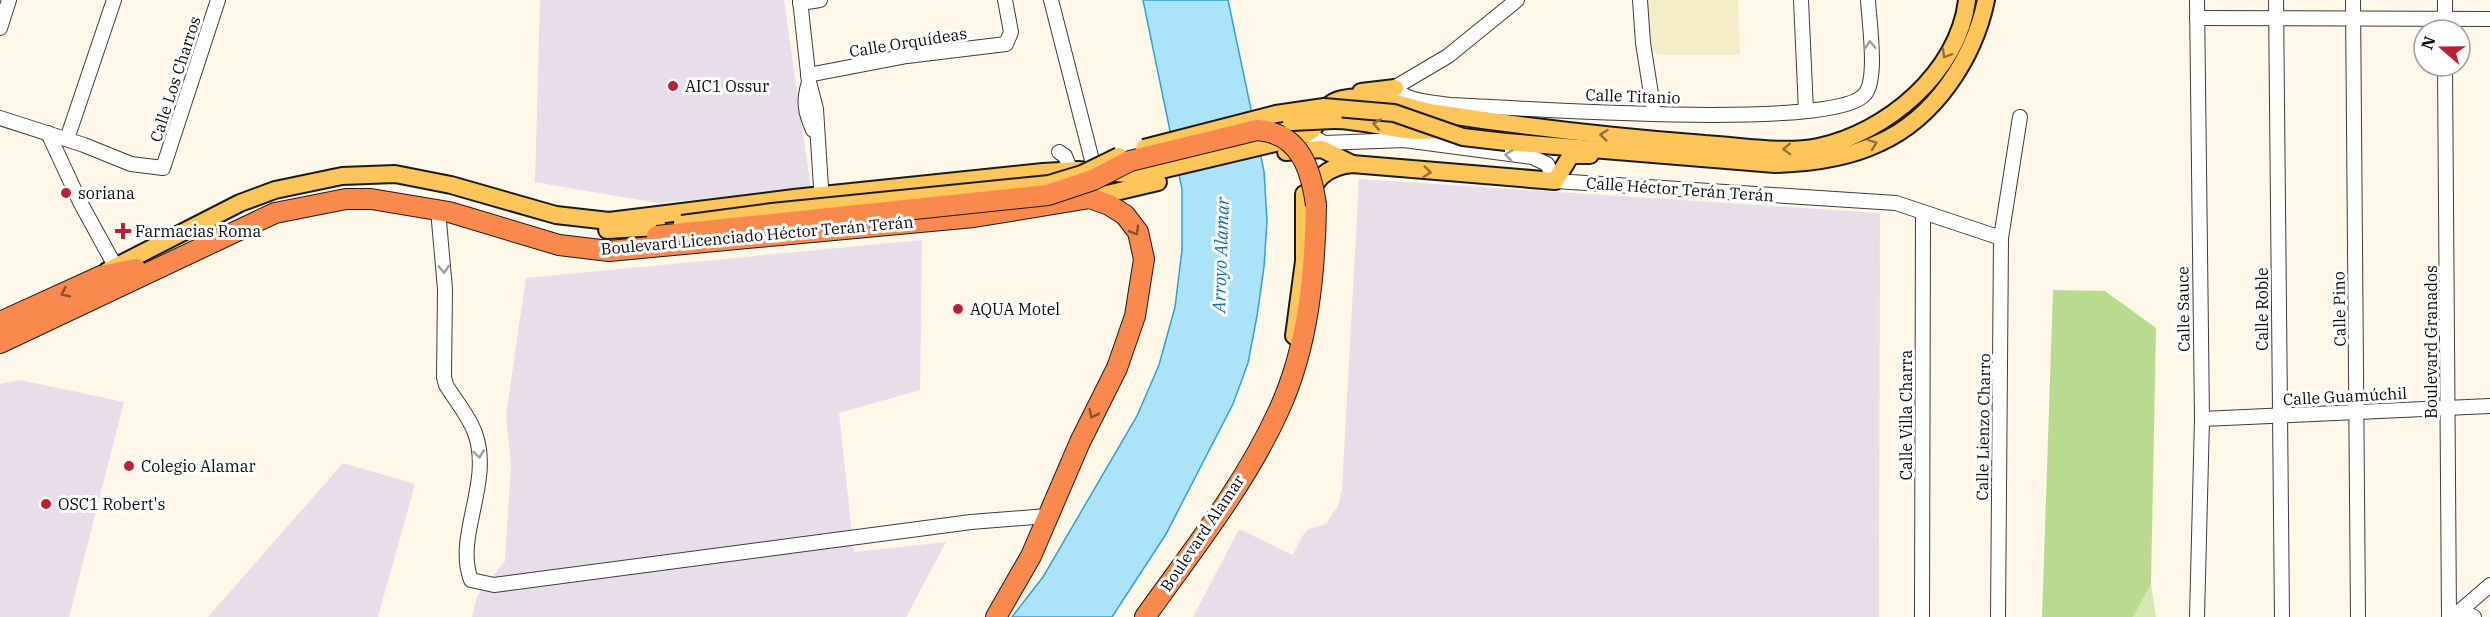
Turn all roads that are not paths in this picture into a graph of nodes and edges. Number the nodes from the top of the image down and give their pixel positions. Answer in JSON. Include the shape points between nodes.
{"nodes":[{"id":1,"x":9,"y":0,"type":"edge"},
{"id":2,"x":114,"y":0,"type":"edge"},
{"id":3,"x":218,"y":0,"type":"edge"},
{"id":4,"x":820,"y":0,"type":"edge"},
{"id":5,"x":1005,"y":0,"type":"edge"},
{"id":6,"x":1052,"y":0,"type":"edge"},
{"id":7,"x":1517,"y":0,"type":"edge"},
{"id":8,"x":1640,"y":0,"type":"edge"},
{"id":9,"x":1801,"y":0,"type":"edge"},
{"id":10,"x":1868,"y":0,"type":"edge"},
{"id":11,"x":1967,"y":0,"type":"edge"},
{"id":12,"x":1986,"y":0,"type":"edge"},
{"id":13,"x":2197,"y":0,"type":"edge"},
{"id":14,"x":2276,"y":0,"type":"edge"},
{"id":15,"x":2353,"y":0,"type":"edge"},
{"id":16,"x":2445,"y":0,"type":"edge"},
{"id":17,"x":800,"y":1,"type":"edge"},
{"id":18,"x":2197,"y":18,"type":"junction"},
{"id":19,"x":2276,"y":18,"type":"junction"},
{"id":20,"x":2353,"y":18,"type":"junction"},
{"id":21,"x":2445,"y":18,"type":"edge"},
{"id":22,"x":2490,"y":19,"type":"edge"},
{"id":23,"x":2472,"y":21,"type":"edge"},
{"id":24,"x":2412,"y":22,"type":"edge"},
{"id":25,"x":0,"y":28,"type":"edge"},
{"id":26,"x":809,"y":78,"type":"junction"},
{"id":27,"x":2445,"y":78,"type":"edge"},
{"id":28,"x":1395,"y":88,"type":"junction"},
{"id":29,"x":1375,"y":99,"type":"junction"},
{"id":30,"x":1806,"y":111,"type":"junction"},
{"id":31,"x":1654,"y":113,"type":"junction"},
{"id":32,"x":2020,"y":117,"type":"dead end"},
{"id":33,"x":0,"y":118,"type":"edge"},
{"id":34,"x":1474,"y":119,"type":"junction"},
{"id":35,"x":48,"y":133,"type":"junction"},
{"id":36,"x":67,"y":139,"type":"junction"},
{"id":37,"x":1316,"y":144,"type":"junction"},
{"id":38,"x":1273,"y":145,"type":"junction"},
{"id":39,"x":1089,"y":150,"type":"junction"},
{"id":40,"x":1059,"y":152,"type":"dead end"},
{"id":41,"x":1648,"y":153,"type":"junction"},
{"id":42,"x":1352,"y":165,"type":"junction"},
{"id":43,"x":1075,"y":171,"type":"junction"},
{"id":44,"x":1095,"y":171,"type":"junction"},
{"id":45,"x":1164,"y":175,"type":"junction"},
{"id":46,"x":1555,"y":181,"type":"junction"},
{"id":47,"x":821,"y":195,"type":"junction"},
{"id":48,"x":1090,"y":198,"type":"junction"},
{"id":49,"x":1310,"y":205,"type":"junction"},
{"id":50,"x":438,"y":210,"type":"junction"},
{"id":51,"x":1923,"y":213,"type":"junction"},
{"id":52,"x":825,"y":230,"type":"junction"},
{"id":53,"x":658,"y":232,"type":"junction"},
{"id":54,"x":2001,"y":238,"type":"junction"},
{"id":55,"x":117,"y":269,"type":"junction"},
{"id":56,"x":98,"y":286,"type":"junction"},
{"id":57,"x":0,"y":322,"type":"edge"},
{"id":58,"x":0,"y":343,"type":"edge"},
{"id":59,"x":2490,"y":406,"type":"edge"},
{"id":60,"x":2448,"y":407,"type":"junction"},
{"id":61,"x":2356,"y":413,"type":"junction"},
{"id":62,"x":2279,"y":416,"type":"junction"},
{"id":63,"x":2202,"y":419,"type":"junction"},
{"id":64,"x":1047,"y":516,"type":"junction"},
{"id":65,"x":2490,"y":585,"type":"edge"},
{"id":66,"x":2454,"y":615,"type":"edge"},
{"id":67,"x":996,"y":617,"type":"edge"},
{"id":68,"x":1145,"y":617,"type":"edge"},
{"id":69,"x":1922,"y":617,"type":"edge"},
{"id":70,"x":1998,"y":617,"type":"edge"},
{"id":71,"x":2197,"y":617,"type":"edge"},
{"id":72,"x":2282,"y":617,"type":"edge"},
{"id":73,"x":2358,"y":617,"type":"edge"},
{"id":74,"x":2474,"y":617,"type":"edge"}],
"edges":[{"from":1,"to":25,"type":"street"},
{"from":2,"to":36,"type":"street"},
{"from":3,"to":36,"type":"street","name":"Calle Los Charros","via":[[163,168],[131,165]]},
{"from":4,"to":17,"type":"street"},
{"from":5,"to":26,"type":"street","name":"Calle Orquídeas","via":[[1010,39],[1006,44],[907,56]]},
{"from":6,"to":39,"type":"street"},
{"from":7,"to":28,"type":"street","via":[[1448,56]]},
{"from":8,"to":31,"type":"street"},
{"from":9,"to":30,"type":"street"},
{"from":30,"to":10,"type":"street","name":"Calle Titanio","one_way":true,"via":[[1859,101],[1868,90]]},
{"from":11,"to":34,"type":"main road","name":"Boulevard Licenciado Héctor Terán Terán","one_way":true,"via":[[1951,47],[1930,81],[1877,124],[1826,145],[1756,148]]},
{"from":41,"to":12,"type":"main road","name":"Boulevard Licenciado Héctor Terán Terán","one_way":true,"via":[[1775,164],[1812,162],[1879,143],[1933,105],[1962,65],[1981,24]]},
{"from":13,"to":18,"type":"street","name":"Calle Sauce"},
{"from":14,"to":19,"type":"street","name":"Calle Roble"},
{"from":15,"to":20,"type":"street","name":"Calle Pino"},
{"from":16,"to":21,"type":"street"},
{"from":17,"to":26,"type":"street"},
{"from":18,"to":19,"type":"street"},
{"from":18,"to":63,"type":"street","name":"Calle Sauce"},
{"from":19,"to":20,"type":"street"},
{"from":19,"to":62,"type":"street","name":"Calle Roble"},
{"from":20,"to":24,"type":"street"},
{"from":20,"to":61,"type":"street","name":"Calle Pino"},
{"from":22,"to":23,"type":"street"},
{"from":26,"to":47,"type":"street","via":[[816,109]]},
{"from":27,"to":60,"type":"street","name":"Boulevard Granados"},
{"from":28,"to":29,"type":"street"},
{"from":28,"to":31,"type":"street","name":"Calle Titanio","via":[[1417,100],[1450,105]]},
{"from":28,"to":37,"type":"main road","via":[[1332,96],[1312,115]]},
{"from":29,"to":34,"type":"main road","name":"Boulevard Licenciado Héctor Terán Terán"},
{"from":29,"to":37,"type":"main road","name":"Boulevard Licenciado Héctor Terán Terán","via":[[1343,99],[1323,110],[1312,129]]},
{"from":30,"to":31,"type":"street","name":"Calle Titanio","via":[[1735,117]]},
{"from":32,"to":54,"type":"street","name":"Calle Lienzo Charro"},
{"from":33,"to":35,"type":"street"},
{"from":34,"to":38,"type":"main road","name":"Boulevard Licenciado Héctor Terán Terán","one_way":true,"bridge":true,"via":[[1428,133],[1352,120],[1306,120]]},
{"from":35,"to":36,"type":"street"},
{"from":35,"to":55,"type":"street"},
{"from":37,"to":38,"type":"main road","name":"Boulevard Licenciado Héctor Terán Terán"},
{"from":37,"to":42,"type":"main road","name":"Calle Héctor Terán Terán"},
{"from":46,"to":37,"type":"street","name":"Boulevard Licenciado Héctor Terán Terán","one_way":true,"via":[[1547,164],[1532,157],[1404,140]]},
{"from":38,"to":45,"type":"main road","name":"Boulevard Licenciado Héctor Terán Terán"},
{"from":38,"to":49,"type":"main road","via":[[1301,173]]},
{"from":38,"to":49,"type":"highway","name":"Boulevard Alamar","bridge":true,"via":[[1268,131],[1300,152],[1312,178]]},
{"from":38,"to":53,"type":"highway","name":"Boulevard Licenciado Héctor Terán Terán","bridge":true,"via":[[1130,160],[1093,180],[1048,195]]},
{"from":39,"to":43,"type":"street"},
{"from":39,"to":44,"type":"street"},
{"from":40,"to":43,"type":"street"},
{"from":41,"to":46,"type":"main road","via":[[1636,159],[1574,154]]},
{"from":41,"to":53,"type":"main road","name":"Boulevard Licenciado Héctor Terán Terán","bridge":true,"via":[[1463,137],[1394,113],[1343,107],[1306,109],[1130,151],[1082,174],[1049,184],[772,212]]},
{"from":42,"to":46,"type":"main road","name":"Calle Héctor Terán Terán","one_way":true},
{"from":42,"to":49,"type":"main road","name":"Calle Héctor Terán Terán","via":[[1335,166],[1325,172],[1311,188]]},
{"from":43,"to":44,"type":"main road","name":"Boulevard Licenciado Héctor Terán Terán"},
{"from":43,"to":47,"type":"main road","name":"Boulevard Licenciado Héctor Terán Terán"},
{"from":44,"to":45,"type":"main road","name":"Boulevard Licenciado Héctor Terán Terán"},
{"from":45,"to":48,"type":"main road","name":"Boulevard Licenciado Héctor Terán Terán"},
{"from":46,"to":51,"type":"street","name":"Calle Héctor Terán Terán","via":[[1896,203]]},
{"from":47,"to":52,"type":"street"},
{"from":47,"to":55,"type":"main road","name":"Boulevard Licenciado Héctor Terán Terán","via":[[609,221],[556,215],[452,185],[395,174],[342,176],[275,190],[240,203]]},
{"from":48,"to":52,"type":"highway","name":"Boulevard Licenciado Héctor Terán Terán","via":[[974,217]]},
{"from":48,"to":64,"type":"highway","one_way":true,"via":[[1125,215],[1138,232],[1144,259],[1141,282],[1135,316],[1117,368]]},
{"from":49,"to":68,"type":"highway","name":"Boulevard Alamar","via":[[1311,286],[1295,364],[1280,409],[1218,514]]},
{"from":50,"to":52,"type":"highway","name":"Boulevard Licenciado Héctor Terán Terán","via":[[559,245],[609,251]]},
{"from":50,"to":56,"type":"highway","name":"Boulevard Licenciado Héctor Terán Terán","via":[[346,199],[275,213]]},
{"from":50,"to":64,"type":"street","one_way":true,"via":[[445,289],[444,377],[475,431],[480,453],[481,471],[466,558],[471,580],[494,585],[971,522]]},
{"from":51,"to":54,"type":"street","name":"Calle Héctor Terán Terán"},
{"from":51,"to":69,"type":"street","name":"Calle Villa Charra"},
{"from":53,"to":55,"type":"highway","name":"Boulevard Licenciado Héctor Terán Terán","via":[[618,240],[568,237],[418,196],[376,190],[339,191],[274,205],[161,259]]},
{"from":54,"to":70,"type":"street","name":"Calle Lienzo Charro"},
{"from":55,"to":56,"type":"highway","name":"Boulevard Licenciado Héctor Terán Terán"},
{"from":56,"to":57,"type":"highway","name":"Boulevard Licenciado Héctor Terán Terán","one_way":true},
{"from":56,"to":58,"type":"highway","name":"Boulevard Licenciado Héctor Terán Terán"},
{"from":59,"to":60,"type":"street","name":"Calle Guamúchil"},
{"from":60,"to":61,"type":"street","name":"Calle Guamúchil"},
{"from":60,"to":66,"type":"street","name":"Boulevard Granados"},
{"from":61,"to":62,"type":"street","name":"Calle Guamúchil"},
{"from":61,"to":73,"type":"street","name":"Calle Pino"},
{"from":62,"to":63,"type":"street","name":"Calle Guamúchil"},
{"from":62,"to":72,"type":"street","name":"Calle Roble"},
{"from":63,"to":71,"type":"street","name":"Calle Sauce"},
{"from":64,"to":67,"type":"highway","via":[[1026,566]]},
{"from":65,"to":66,"type":"street"},
{"from":66,"to":74,"type":"street"}]}
